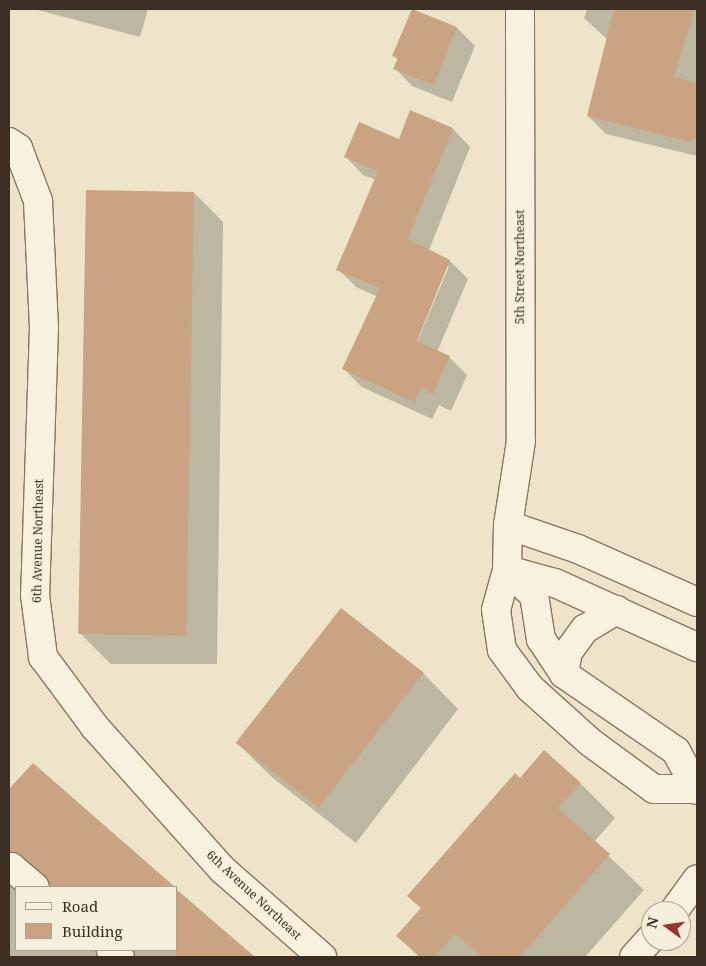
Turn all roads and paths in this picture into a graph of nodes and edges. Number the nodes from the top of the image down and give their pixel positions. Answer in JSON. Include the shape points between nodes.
{"nodes":[{"id":1,"x":520,"y":9,"type":"edge"},
{"id":2,"x":9,"y":142,"type":"edge"},
{"id":3,"x":508,"y":525,"type":"junction"},
{"id":4,"x":507,"y":570,"type":"junction"},
{"id":5,"x":697,"y":602,"type":"edge"},
{"id":6,"x":617,"y":610,"type":"junction"},
{"id":7,"x":697,"y":648,"type":"edge"},
{"id":8,"x":564,"y":674,"type":"junction"},
{"id":9,"x":645,"y":728,"type":"junction"},
{"id":10,"x":622,"y":766,"type":"junction"},
{"id":11,"x":697,"y":789,"type":"edge"},
{"id":12,"x":9,"y":869,"type":"edge"},
{"id":13,"x":697,"y":879,"type":"edge"},
{"id":14,"x":34,"y":886,"type":"edge"},
{"id":15,"x":681,"y":901,"type":"edge"},
{"id":16,"x":322,"y":957,"type":"edge"}],
"edges":[{"from":1,"to":3,"type":"street","name":"5th Street Northeast","via":[[520,440]]},
{"from":2,"to":16,"type":"street","name":"6th Avenue Northeast","via":[[18,148],[38,202],[44,327],[34,595],[43,657],[95,727],[224,870]]},
{"from":3,"to":4,"type":"street","name":"5th Street Northeast"},
{"from":3,"to":5,"type":"street","via":[[578,549]]},
{"from":4,"to":6,"type":"street","via":[[555,583]]},
{"from":4,"to":8,"type":"street","via":[[534,595],[541,639]]},
{"from":4,"to":10,"type":"street","name":"5th Street Northeast","via":[[496,610],[502,650],[530,688]]},
{"from":6,"to":7,"type":"street"},
{"from":6,"to":8,"type":"street","via":[[585,629],[568,652]]},
{"from":8,"to":9,"type":"street"},
{"from":9,"to":10,"type":"street"},
{"from":9,"to":11,"type":"street","via":[[676,751]]},
{"from":10,"to":11,"type":"street","name":"5th Street Northeast","via":[[654,789]]},
{"from":12,"to":14,"type":"street","via":[[11,867]]},
{"from":13,"to":15,"type":"street"}]}
